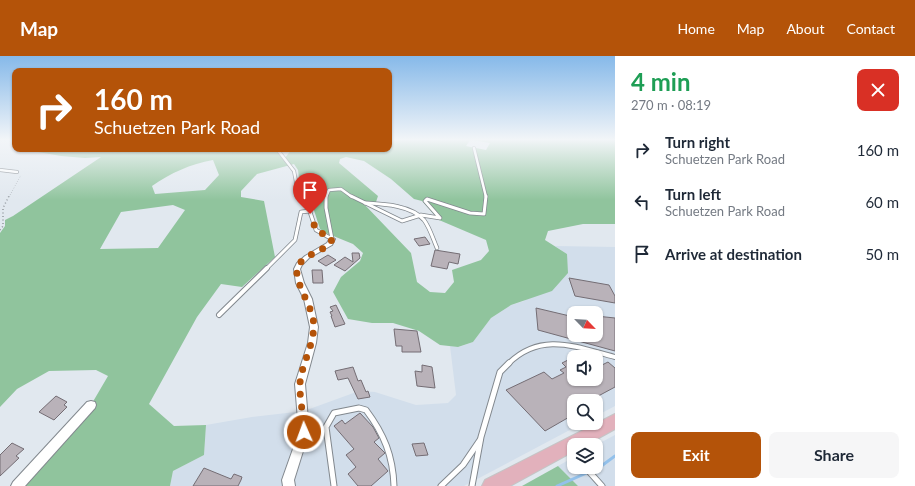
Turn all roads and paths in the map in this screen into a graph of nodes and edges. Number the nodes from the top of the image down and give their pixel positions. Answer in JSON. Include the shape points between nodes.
{"nodes":[{"id":1,"x":286,"y":160,"type":"edge"},
{"id":2,"x":478,"y":160,"type":"edge"},
{"id":3,"x":0,"y":170,"type":"edge"},
{"id":4,"x":17,"y":172,"type":"joint"},
{"id":5,"x":362,"y":202,"type":"junction"},
{"id":6,"x":310,"y":211,"type":"junction"},
{"id":7,"x":418,"y":216,"type":"junction"},
{"id":8,"x":0,"y":230,"type":"edge"},
{"id":9,"x":332,"y":239,"type":"junction"},
{"id":10,"x":437,"y":248,"type":"dead end"},
{"id":11,"x":219,"y":315,"type":"dead end"},
{"id":12,"x":615,"y":357,"type":"edge"},
{"id":13,"x":91,"y":405,"type":"dead end"},
{"id":14,"x":615,"y":421,"type":"edge"},
{"id":15,"x":481,"y":437,"type":"junction"},
{"id":16,"x":590,"y":438,"type":"edge"},
{"id":17,"x":567,"y":452,"type":"edge"},
{"id":18,"x":591,"y":474,"type":"edge"},
{"id":19,"x":600,"y":484,"type":"edge"},
{"id":20,"x":17,"y":486,"type":"edge"},
{"id":21,"x":289,"y":486,"type":"edge"},
{"id":22,"x":334,"y":486,"type":"edge"},
{"id":23,"x":394,"y":486,"type":"edge"},
{"id":24,"x":441,"y":486,"type":"edge"},
{"id":25,"x":472,"y":486,"type":"edge"},
{"id":26,"x":491,"y":486,"type":"edge"}],
"edges":[{"from":1,"to":6,"type":"lane","via":[[294,171],[297,187]]},
{"from":2,"to":7,"type":"lane","via":[[486,201],[484,214],[475,216],[437,200],[427,199],[425,201],[440,218]]},
{"from":3,"to":4,"type":"lane"},
{"from":4,"to":8,"type":"path","via":[[21,175],[5,204],[2,212],[3,226]]},
{"from":5,"to":7,"type":"lane","via":[[399,208]]},
{"from":5,"to":7,"type":"lane","via":[[402,221]]},
{"from":5,"to":9,"type":"lane","via":[[341,189],[329,190],[326,194],[326,208]]},
{"from":6,"to":9,"type":"lane","via":[[316,230]]},
{"from":6,"to":11,"type":"lane","via":[[301,212],[298,238]]},
{"from":7,"to":10,"type":"lane","via":[[428,228]]},
{"from":9,"to":21,"type":"street","via":[[330,244],[307,257],[297,269],[314,327],[300,384],[304,432],[288,480]]},
{"from":12,"to":15,"type":"lane","via":[[562,344],[537,346],[516,356],[500,372]]},
{"from":13,"to":20,"type":"street"},
{"from":14,"to":16,"type":"main road"},
{"from":15,"to":24,"type":"lane","via":[[461,468]]},
{"from":15,"to":25,"type":"lane"},
{"from":17,"to":26,"type":"main road","via":[[548,455]]},
{"from":18,"to":19,"type":"lane"},
{"from":22,"to":23,"type":"lane","via":[[326,427],[334,413],[359,408],[366,410],[382,431],[394,467]]}]}
